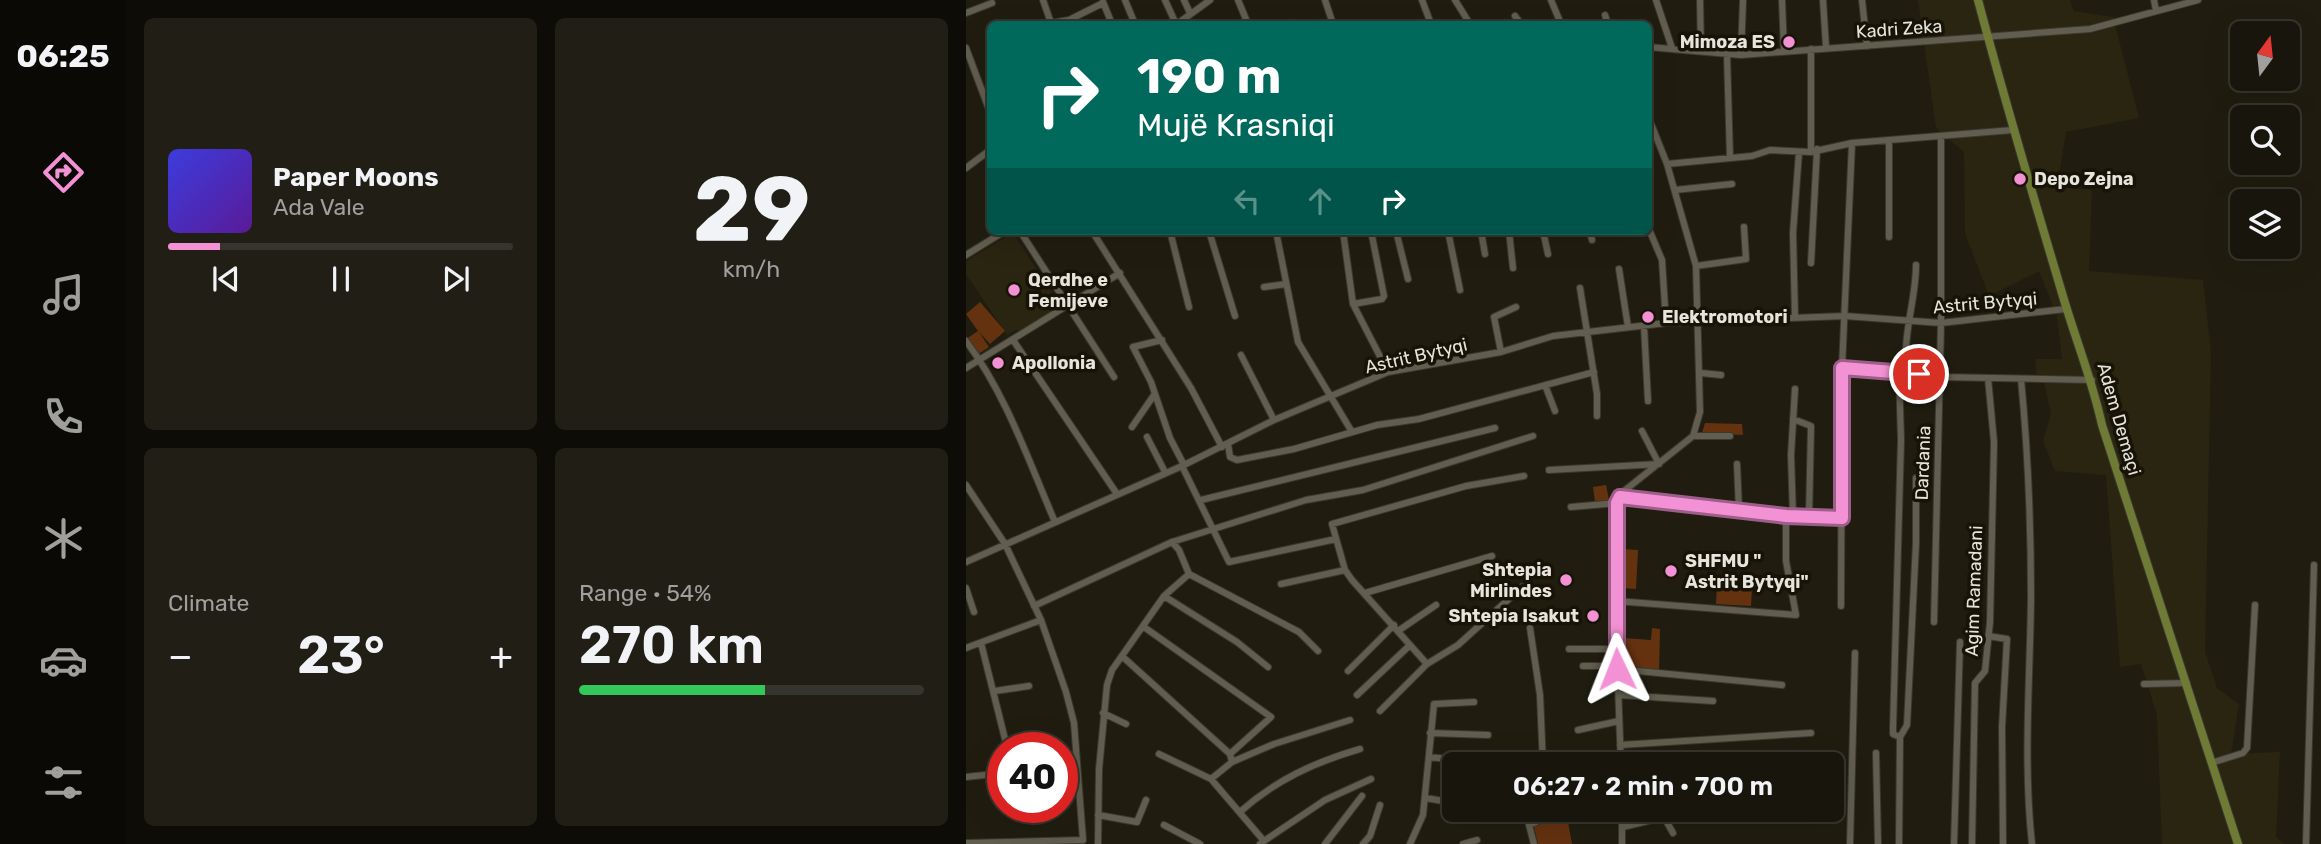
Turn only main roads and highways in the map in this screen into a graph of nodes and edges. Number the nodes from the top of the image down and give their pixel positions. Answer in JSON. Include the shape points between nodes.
{"nodes":[{"id":1,"x":1979,"y":0,"type":"edge"},
{"id":2,"x":2238,"y":844,"type":"edge"}],
"edges":[{"from":1,"to":2,"type":"main road","name":"Adem Demaçi","via":[[2066,309]]}]}
